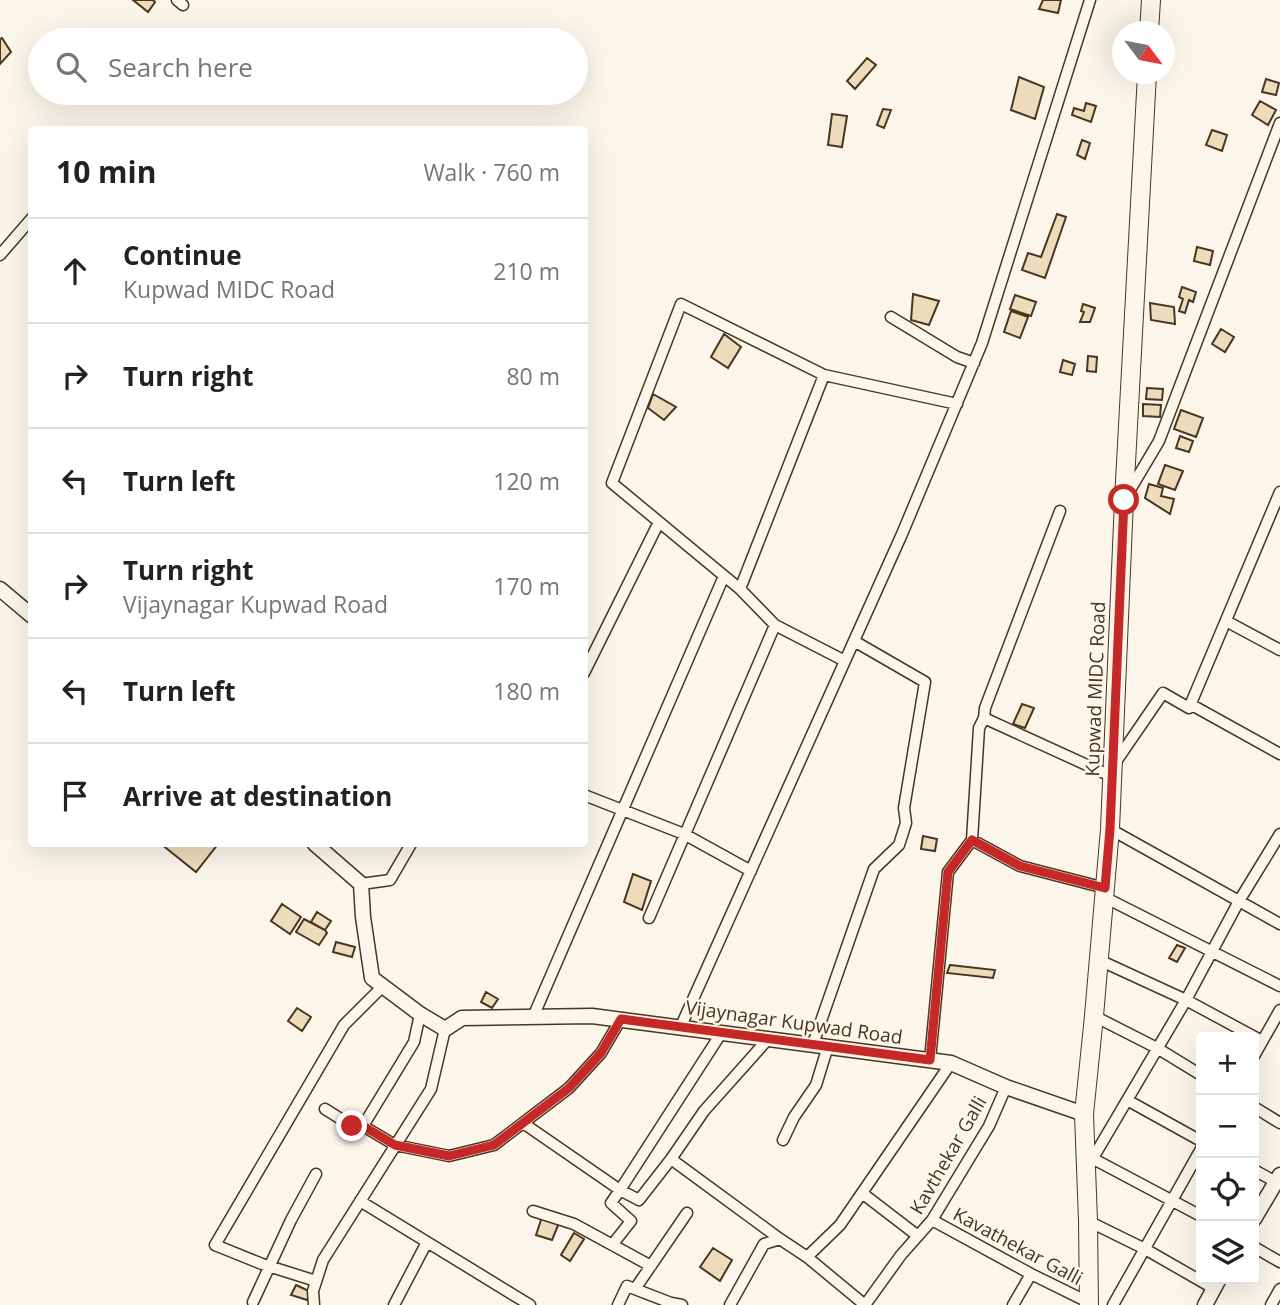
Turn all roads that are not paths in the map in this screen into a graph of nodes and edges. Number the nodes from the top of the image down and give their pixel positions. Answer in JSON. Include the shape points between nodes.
{"nodes":[{"id":1,"x":1090,"y":0,"type":"edge"},
{"id":2,"x":1151,"y":0,"type":"edge"},
{"id":3,"x":1150,"y":21,"type":"edge"},
{"id":4,"x":1146,"y":84,"type":"edge"},
{"id":5,"x":1280,"y":123,"type":"edge"},
{"id":6,"x":28,"y":223,"type":"edge"},
{"id":7,"x":0,"y":255,"type":"edge"},
{"id":8,"x":891,"y":317,"type":"dead end"},
{"id":9,"x":974,"y":363,"type":"junction"},
{"id":10,"x":824,"y":375,"type":"junction"},
{"id":11,"x":957,"y":404,"type":"junction"},
{"id":12,"x":1280,"y":492,"type":"edge"},
{"id":13,"x":1124,"y":500,"type":"junction"},
{"id":14,"x":1060,"y":511,"type":"dead end"},
{"id":15,"x":1269,"y":519,"type":"junction"},
{"id":16,"x":659,"y":522,"type":"junction"},
{"id":17,"x":1280,"y":524,"type":"edge"},
{"id":18,"x":724,"y":576,"type":"junction"},
{"id":19,"x":0,"y":589,"type":"edge"},
{"id":20,"x":740,"y":589,"type":"junction"},
{"id":21,"x":28,"y":613,"type":"edge"},
{"id":22,"x":1226,"y":621,"type":"junction"},
{"id":23,"x":775,"y":625,"type":"junction"},
{"id":24,"x":854,"y":641,"type":"junction"},
{"id":25,"x":1280,"y":650,"type":"edge"},
{"id":26,"x":845,"y":661,"type":"junction"},
{"id":27,"x":588,"y":665,"type":"edge"},
{"id":28,"x":1190,"y":705,"type":"junction"},
{"id":29,"x":984,"y":718,"type":"junction"},
{"id":30,"x":1280,"y":754,"type":"edge"},
{"id":31,"x":1113,"y":771,"type":"junction"},
{"id":32,"x":588,"y":797,"type":"edge"},
{"id":33,"x":622,"y":810,"type":"junction"},
{"id":34,"x":1110,"y":829,"type":"junction"},
{"id":35,"x":684,"y":834,"type":"junction"},
{"id":36,"x":1280,"y":834,"type":"edge"},
{"id":37,"x":972,"y":840,"type":"junction"},
{"id":38,"x":321,"y":847,"type":"edge"},
{"id":39,"x":409,"y":847,"type":"edge"},
{"id":40,"x":751,"y":871,"type":"junction"},
{"id":41,"x":361,"y":884,"type":"junction"},
{"id":42,"x":1105,"y":893,"type":"junction"},
{"id":43,"x":1238,"y":901,"type":"junction"},
{"id":44,"x":649,"y":918,"type":"dead end"},
{"id":45,"x":1280,"y":924,"type":"edge"},
{"id":46,"x":1211,"y":951,"type":"junction"},
{"id":47,"x":1099,"y":960,"type":"junction"},
{"id":48,"x":383,"y":986,"type":"junction"},
{"id":49,"x":1280,"y":986,"type":"edge"},
{"id":50,"x":1186,"y":1000,"type":"junction"},
{"id":51,"x":1280,"y":1010,"type":"edge"},
{"id":52,"x":420,"y":1014,"type":"junction"},
{"id":53,"x":1094,"y":1016,"type":"junction"},
{"id":54,"x":533,"y":1017,"type":"junction"},
{"id":55,"x":621,"y":1019,"type":"junction"},
{"id":56,"x":681,"y":1026,"type":"junction"},
{"id":57,"x":445,"y":1029,"type":"junction"},
{"id":58,"x":722,"y":1032,"type":"junction"},
{"id":59,"x":769,"y":1038,"type":"junction"},
{"id":60,"x":1262,"y":1041,"type":"junction"},
{"id":61,"x":821,"y":1045,"type":"junction"},
{"id":62,"x":1259,"y":1047,"type":"edge"},
{"id":63,"x":1157,"y":1048,"type":"junction"},
{"id":64,"x":930,"y":1060,"type":"junction"},
{"id":65,"x":951,"y":1063,"type":"junction"},
{"id":66,"x":1196,"y":1072,"type":"edge"},
{"id":67,"x":1006,"y":1087,"type":"junction"},
{"id":68,"x":1127,"y":1100,"type":"junction"},
{"id":69,"x":325,"y":1109,"type":"dead end"},
{"id":70,"x":1259,"y":1110,"type":"edge"},
{"id":71,"x":1084,"y":1114,"type":"junction"},
{"id":72,"x":523,"y":1123,"type":"junction"},
{"id":73,"x":1280,"y":1123,"type":"edge"},
{"id":74,"x":363,"y":1126,"type":"junction"},
{"id":75,"x":1196,"y":1138,"type":"edge"},
{"id":76,"x":783,"y":1140,"type":"dead end"},
{"id":77,"x":395,"y":1145,"type":"junction"},
{"id":78,"x":1089,"y":1157,"type":"junction"},
{"id":79,"x":1196,"y":1158,"type":"edge"},
{"id":80,"x":671,"y":1159,"type":"junction"},
{"id":81,"x":1259,"y":1172,"type":"edge"},
{"id":82,"x":316,"y":1174,"type":"dead end"},
{"id":83,"x":1278,"y":1178,"type":"edge"},
{"id":84,"x":620,"y":1191,"type":"junction"},
{"id":85,"x":862,"y":1193,"type":"junction"},
{"id":86,"x":1173,"y":1200,"type":"junction"},
{"id":87,"x":360,"y":1201,"type":"junction"},
{"id":88,"x":1259,"y":1210,"type":"edge"},
{"id":89,"x":533,"y":1211,"type":"dead end"},
{"id":90,"x":687,"y":1213,"type":"dead end"},
{"id":91,"x":1196,"y":1213,"type":"edge"},
{"id":92,"x":932,"y":1220,"type":"junction"},
{"id":93,"x":1088,"y":1221,"type":"junction"},
{"id":94,"x":918,"y":1236,"type":"junction"},
{"id":95,"x":780,"y":1239,"type":"junction"},
{"id":96,"x":428,"y":1242,"type":"junction"},
{"id":97,"x":612,"y":1245,"type":"junction"},
{"id":98,"x":1145,"y":1249,"type":"junction"},
{"id":99,"x":1259,"y":1250,"type":"edge"},
{"id":100,"x":807,"y":1257,"type":"junction"},
{"id":101,"x":1280,"y":1262,"type":"edge"},
{"id":102,"x":270,"y":1266,"type":"junction"},
{"id":103,"x":651,"y":1266,"type":"junction"},
{"id":104,"x":1196,"y":1273,"type":"edge"},
{"id":105,"x":1031,"y":1274,"type":"junction"},
{"id":106,"x":316,"y":1281,"type":"junction"},
{"id":107,"x":1216,"y":1284,"type":"edge"},
{"id":108,"x":635,"y":1289,"type":"junction"},
{"id":109,"x":1280,"y":1289,"type":"edge"},
{"id":110,"x":253,"y":1302,"type":"dead end"},
{"id":111,"x":1088,"y":1304,"type":"edge"},
{"id":112,"x":314,"y":1305,"type":"edge"},
{"id":113,"x":394,"y":1305,"type":"edge"},
{"id":114,"x":530,"y":1305,"type":"edge"},
{"id":115,"x":618,"y":1305,"type":"edge"},
{"id":116,"x":682,"y":1305,"type":"edge"},
{"id":117,"x":730,"y":1305,"type":"edge"},
{"id":118,"x":865,"y":1305,"type":"edge"},
{"id":119,"x":1013,"y":1305,"type":"edge"},
{"id":120,"x":1112,"y":1305,"type":"edge"},
{"id":121,"x":1205,"y":1305,"type":"edge"},
{"id":122,"x":1271,"y":1305,"type":"edge"}],
"edges":[{"from":1,"to":9,"type":"street"},
{"from":2,"to":3,"type":"main road"},
{"from":4,"to":13,"type":"main road","name":"Kupwad MIDC Road"},
{"from":5,"to":13,"type":"street","via":[[1158,441]]},
{"from":6,"to":7,"type":"street"},
{"from":8,"to":9,"type":"street"},
{"from":9,"to":11,"type":"street"},
{"from":10,"to":11,"type":"street"},
{"from":10,"to":16,"type":"street","via":[[681,304],[612,482]]},
{"from":10,"to":20,"type":"street"},
{"from":11,"to":24,"type":"street"},
{"from":12,"to":15,"type":"street"},
{"from":13,"to":31,"type":"main road","name":"Kupwad MIDC Road"},
{"from":14,"to":29,"type":"street"},
{"from":15,"to":17,"type":"street"},
{"from":15,"to":22,"type":"street"},
{"from":16,"to":18,"type":"street"},
{"from":16,"to":27,"type":"street"},
{"from":18,"to":20,"type":"street"},
{"from":18,"to":33,"type":"street"},
{"from":19,"to":21,"type":"street"},
{"from":20,"to":23,"type":"street"},
{"from":22,"to":25,"type":"street"},
{"from":22,"to":28,"type":"street"},
{"from":23,"to":26,"type":"street"},
{"from":23,"to":35,"type":"street"},
{"from":24,"to":26,"type":"street"},
{"from":24,"to":61,"type":"street","via":[[925,682],[904,808],[906,823],[899,845],[874,869]]},
{"from":26,"to":40,"type":"street"},
{"from":28,"to":30,"type":"street"},
{"from":28,"to":31,"type":"street","via":[[1163,693]]},
{"from":29,"to":31,"type":"street"},
{"from":29,"to":37,"type":"street","via":[[979,728]]},
{"from":31,"to":34,"type":"main road","name":"Kupwad MIDC Road"},
{"from":32,"to":33,"type":"street"},
{"from":33,"to":35,"type":"street"},
{"from":33,"to":54,"type":"street"},
{"from":34,"to":42,"type":"main road","name":"Kupwad MIDC Road"},
{"from":34,"to":43,"type":"street"},
{"from":35,"to":40,"type":"street"},
{"from":35,"to":44,"type":"street"},
{"from":36,"to":43,"type":"street"},
{"from":37,"to":42,"type":"street","via":[[1020,866]]},
{"from":37,"to":64,"type":"street","via":[[948,872]]},
{"from":38,"to":41,"type":"street"},
{"from":39,"to":41,"type":"street","via":[[390,880]]},
{"from":40,"to":56,"type":"street"},
{"from":41,"to":48,"type":"street","via":[[372,978]]},
{"from":42,"to":46,"type":"street"},
{"from":42,"to":47,"type":"main road","name":"Kupwad MIDC Road"},
{"from":43,"to":45,"type":"street"},
{"from":43,"to":46,"type":"street"},
{"from":46,"to":49,"type":"street"},
{"from":46,"to":50,"type":"street"},
{"from":47,"to":50,"type":"street"},
{"from":47,"to":53,"type":"main road","name":"Kupwad MIDC Road"},
{"from":48,"to":52,"type":"street"},
{"from":48,"to":102,"type":"street","via":[[344,1025],[215,1245]]},
{"from":50,"to":60,"type":"street"},
{"from":50,"to":63,"type":"street"},
{"from":51,"to":60,"type":"street"},
{"from":52,"to":57,"type":"street"},
{"from":52,"to":74,"type":"street","via":[[414,1042]]},
{"from":53,"to":63,"type":"street"},
{"from":53,"to":71,"type":"main road","name":"Kupwad MIDC Road"},
{"from":54,"to":55,"type":"street","name":"Vijaynagar Kupwad Road"},
{"from":54,"to":57,"type":"street","name":"Vijaynagar Kupwad Road","via":[[462,1018]]},
{"from":55,"to":56,"type":"street","name":"Vijaynagar Kupwad Road"},
{"from":55,"to":72,"type":"street","via":[[601,1053],[569,1088]]},
{"from":56,"to":58,"type":"street","name":"Vijaynagar Kupwad Road"},
{"from":57,"to":77,"type":"street","via":[[431,1089]]},
{"from":58,"to":59,"type":"street","name":"Vijaynagar Kupwad Road"},
{"from":58,"to":84,"type":"street"},
{"from":59,"to":61,"type":"street","name":"Vijaynagar Kupwad Road"},
{"from":59,"to":80,"type":"street","via":[[704,1111]]},
{"from":60,"to":62,"type":"street"},
{"from":61,"to":64,"type":"street","name":"Vijaynagar Kupwad Road"},
{"from":61,"to":76,"type":"street","via":[[816,1085]]},
{"from":63,"to":66,"type":"street"},
{"from":63,"to":68,"type":"street"},
{"from":64,"to":65,"type":"street","name":"Vijaynagar Kupwad Road"},
{"from":65,"to":67,"type":"street","name":"Vijaynagar Kupwad Road"},
{"from":65,"to":85,"type":"street"},
{"from":67,"to":71,"type":"street","name":"Vijaynagar Kupwad Road"},
{"from":67,"to":92,"type":"street","name":"Kavthekar Galli","via":[[989,1126]]},
{"from":68,"to":75,"type":"street"},
{"from":68,"to":78,"type":"street"},
{"from":69,"to":74,"type":"street","via":[[352,1126]]},
{"from":70,"to":73,"type":"street"},
{"from":71,"to":78,"type":"main road","name":"Kupwad MIDC Road"},
{"from":72,"to":77,"type":"street","via":[[494,1145],[457,1155]]},
{"from":72,"to":84,"type":"street"},
{"from":74,"to":77,"type":"street"},
{"from":77,"to":87,"type":"street"},
{"from":78,"to":86,"type":"street"},
{"from":78,"to":93,"type":"main road","name":"Kupwad MIDC Road"},
{"from":79,"to":86,"type":"street"},
{"from":80,"to":84,"type":"street","via":[[639,1200]]},
{"from":80,"to":95,"type":"street"},
{"from":81,"to":83,"type":"street"},
{"from":82,"to":102,"type":"street"},
{"from":83,"to":88,"type":"street"},
{"from":84,"to":97,"type":"street","via":[[611,1203],[631,1222]]},
{"from":85,"to":94,"type":"street"},
{"from":85,"to":100,"type":"street","via":[[840,1225]]},
{"from":86,"to":91,"type":"street"},
{"from":86,"to":98,"type":"street"},
{"from":87,"to":96,"type":"street"},
{"from":87,"to":106,"type":"street","via":[[323,1260]]},
{"from":89,"to":97,"type":"street","via":[[574,1224]]},
{"from":90,"to":103,"type":"street"},
{"from":92,"to":94,"type":"street","name":"Kavthekar Galli"},
{"from":92,"to":105,"type":"street","name":"Kavathekar Galli"},
{"from":93,"to":98,"type":"street"},
{"from":93,"to":111,"type":"main road","name":"Kupwad MIDC Road"},
{"from":94,"to":118,"type":"street","name":"Kavthekar Galli"},
{"from":95,"to":100,"type":"street"},
{"from":95,"to":117,"type":"street","via":[[764,1244]]},
{"from":96,"to":113,"type":"street"},
{"from":96,"to":114,"type":"street"},
{"from":97,"to":103,"type":"street"},
{"from":98,"to":104,"type":"street"},
{"from":98,"to":120,"type":"street"},
{"from":99,"to":101,"type":"street"},
{"from":100,"to":118,"type":"street"},
{"from":102,"to":106,"type":"street"},
{"from":102,"to":110,"type":"street"},
{"from":103,"to":108,"type":"street"},
{"from":105,"to":111,"type":"street","name":"Kavathekar Galli"},
{"from":105,"to":119,"type":"street"},
{"from":106,"to":112,"type":"street"},
{"from":107,"to":121,"type":"street"},
{"from":108,"to":115,"type":"street","via":[[627,1286]]},
{"from":108,"to":116,"type":"street"},
{"from":109,"to":122,"type":"street"}]}
